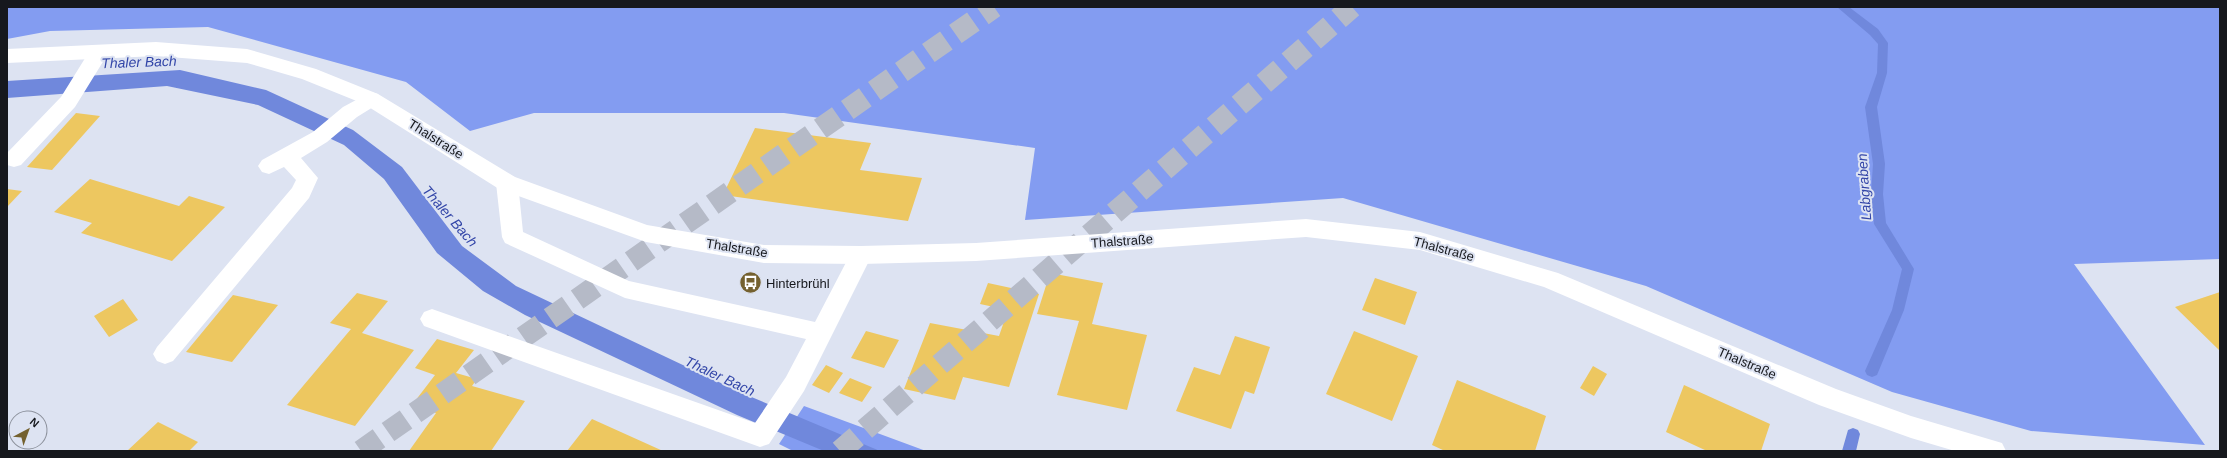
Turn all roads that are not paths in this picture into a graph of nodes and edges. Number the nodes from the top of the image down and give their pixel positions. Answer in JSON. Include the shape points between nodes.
{"nodes":[{"id":1,"x":7,"y":56,"type":"edge"},
{"id":2,"x":95,"y":59,"type":"junction"},
{"id":3,"x":371,"y":99,"type":"junction"},
{"id":4,"x":14,"y":159,"type":"dead end"},
{"id":5,"x":507,"y":183,"type":"junction"},
{"id":6,"x":861,"y":255,"type":"junction"},
{"id":7,"x":432,"y":319,"type":"dead end"},
{"id":8,"x":821,"y":333,"type":"junction"},
{"id":9,"x":165,"y":354,"type":"dead end"},
{"id":10,"x":1993,"y":451,"type":"edge"}],
"edges":[{"from":1,"to":2,"type":"main road","name":"Thalstraße"},
{"from":2,"to":3,"type":"main road","name":"Thalstraße","via":[[156,49],[247,56],[309,74]]},
{"from":2,"to":4,"type":"main road","via":[[68,102]]},
{"from":3,"to":5,"type":"main road","name":"Thalstraße"},
{"from":3,"to":9,"type":"main road","via":[[350,112],[320,137],[278,161],[307,178],[301,192]]},
{"from":5,"to":6,"type":"main road","name":"Thalstraße","via":[[646,233],[764,254]]},
{"from":5,"to":8,"type":"main road","via":[[513,237],[625,289]]},
{"from":6,"to":8,"type":"main road"},
{"from":6,"to":10,"type":"main road","name":"Thalstraße","via":[[976,252],[1306,228],[1420,241],[1550,280],[1828,397],[1911,427]]},
{"from":7,"to":8,"type":"main road","via":[[760,436],[795,384]]}]}
